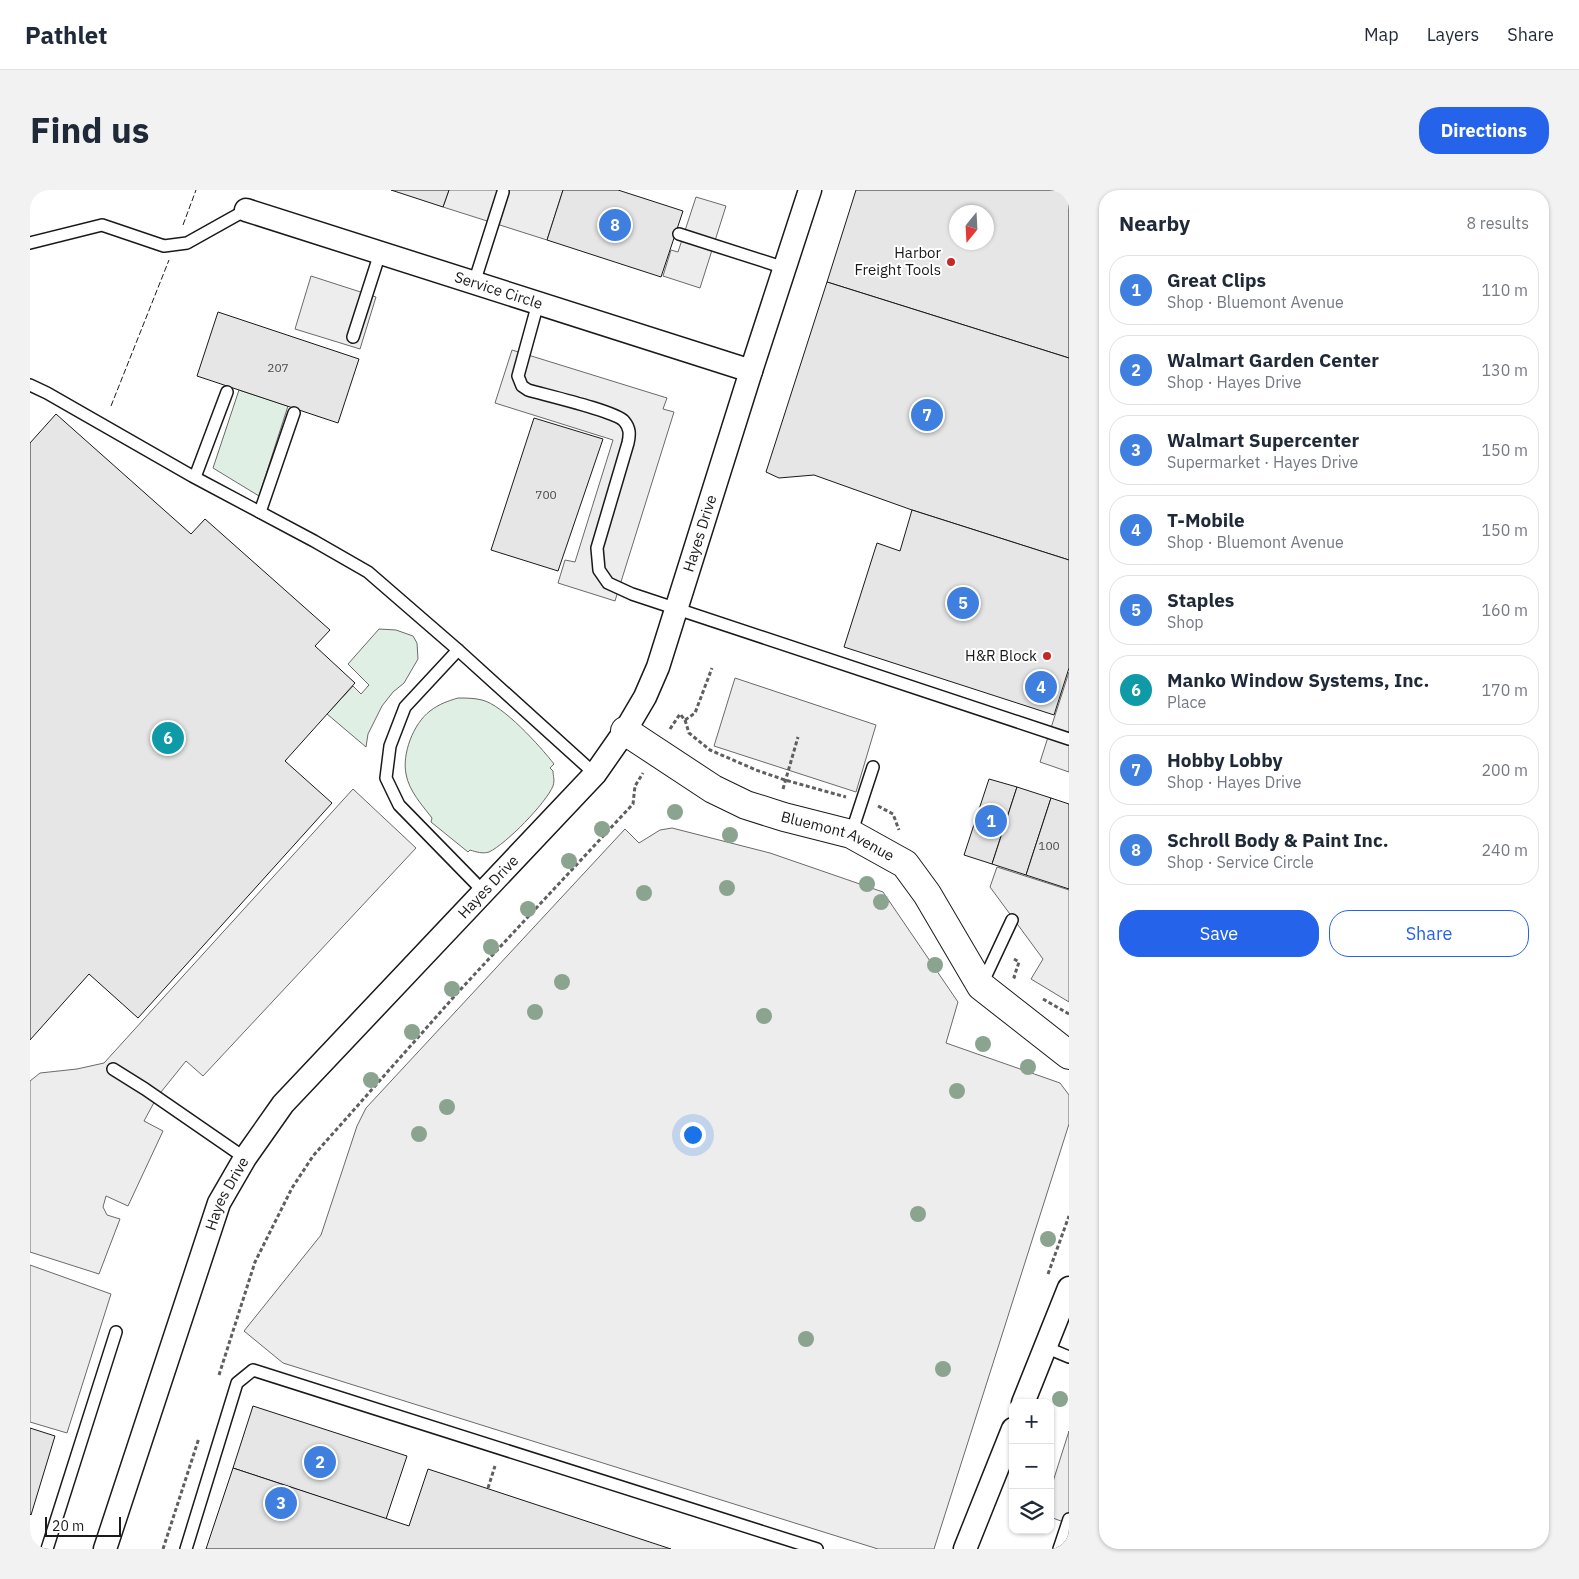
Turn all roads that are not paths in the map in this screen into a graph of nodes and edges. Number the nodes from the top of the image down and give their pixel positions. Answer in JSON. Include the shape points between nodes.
{"nodes":[{"id":1,"x":810,"y":190,"type":"edge"},
{"id":2,"x":503,"y":192,"type":"dead end"},
{"id":3,"x":246,"y":210,"type":"joint"},
{"id":4,"x":679,"y":234,"type":"dead end"},
{"id":5,"x":30,"y":243,"type":"edge"},
{"id":6,"x":380,"y":253,"type":"junction"},
{"id":7,"x":785,"y":268,"type":"junction"},
{"id":8,"x":474,"y":283,"type":"junction"},
{"id":9,"x":538,"y":303,"type":"junction"},
{"id":10,"x":353,"y":337,"type":"dead end"},
{"id":11,"x":751,"y":371,"type":"junction"},
{"id":12,"x":30,"y":385,"type":"edge"},
{"id":13,"x":227,"y":392,"type":"dead end"},
{"id":14,"x":294,"y":413,"type":"dead end"},
{"id":15,"x":195,"y":477,"type":"junction"},
{"id":16,"x":260,"y":512,"type":"junction"},
{"id":17,"x":677,"y":608,"type":"junction"},
{"id":18,"x":458,"y":650,"type":"junction"},
{"id":19,"x":625,"y":730,"type":"junction"},
{"id":20,"x":1069,"y":739,"type":"edge"},
{"id":21,"x":873,"y":767,"type":"dead end"},
{"id":22,"x":594,"y":774,"type":"junction"},
{"id":23,"x":850,"y":834,"type":"junction"},
{"id":24,"x":484,"y":892,"type":"junction"},
{"id":25,"x":1012,"y":920,"type":"dead end"},
{"id":26,"x":981,"y":986,"type":"junction"},
{"id":27,"x":1069,"y":1055,"type":"edge"},
{"id":28,"x":113,"y":1069,"type":"dead end"},
{"id":29,"x":245,"y":1158,"type":"junction"},
{"id":30,"x":1069,"y":1288,"type":"edge"},
{"id":31,"x":116,"y":1332,"type":"dead end"},
{"id":32,"x":1045,"y":1347,"type":"junction"},
{"id":33,"x":1069,"y":1357,"type":"edge"},
{"id":34,"x":1025,"y":1399,"type":"edge"},
{"id":35,"x":1009,"y":1439,"type":"edge"},
{"id":36,"x":1069,"y":1519,"type":"edge"},
{"id":37,"x":47,"y":1549,"type":"edge"},
{"id":38,"x":105,"y":1549,"type":"edge"},
{"id":39,"x":186,"y":1549,"type":"edge"},
{"id":40,"x":817,"y":1549,"type":"edge"},
{"id":41,"x":965,"y":1549,"type":"edge"},
{"id":42,"x":1059,"y":1549,"type":"edge"}],
"edges":[{"from":1,"to":7,"type":"street","name":"Hayes Drive"},
{"from":2,"to":8,"type":"lane"},
{"from":3,"to":5,"type":"lane","via":[[187,243],[164,246],[102,225]]},
{"from":3,"to":6,"type":"street","name":"Service Circle"},
{"from":4,"to":7,"type":"lane"},
{"from":6,"to":8,"type":"street","name":"Service Circle"},
{"from":6,"to":10,"type":"lane"},
{"from":7,"to":11,"type":"street","name":"Hayes Drive"},
{"from":8,"to":9,"type":"street","name":"Service Circle"},
{"from":9,"to":11,"type":"street","name":"Service Circle"},
{"from":9,"to":17,"type":"lane","via":[[518,376],[522,386],[611,414],[624,420],[630,431],[597,548],[599,570],[608,583]]},
{"from":11,"to":17,"type":"street","name":"Hayes Drive"},
{"from":12,"to":15,"type":"lane"},
{"from":13,"to":15,"type":"lane"},
{"from":14,"to":16,"type":"lane"},
{"from":15,"to":16,"type":"lane"},
{"from":16,"to":18,"type":"lane","via":[[368,572]]},
{"from":17,"to":19,"type":"street","name":"Hayes Drive","via":[[658,667]]},
{"from":17,"to":20,"type":"lane"},
{"from":18,"to":22,"type":"lane"},
{"from":18,"to":24,"type":"lane","via":[[405,707],[390,746],[386,778],[399,805]]},
{"from":19,"to":22,"type":"street","name":"Hayes Drive"},
{"from":19,"to":23,"type":"street","name":"Bluemont Avenue","via":[[713,789],[775,814]]},
{"from":21,"to":23,"type":"lane"},
{"from":22,"to":24,"type":"street","name":"Hayes Drive"},
{"from":23,"to":26,"type":"street","name":"Bluemont Avenue","via":[[905,864],[927,894]]},
{"from":24,"to":29,"type":"street","name":"Hayes Drive","via":[[283,1104]]},
{"from":25,"to":26,"type":"lane"},
{"from":26,"to":27,"type":"street","name":"Bluemont Avenue"},
{"from":28,"to":29,"type":"lane"},
{"from":29,"to":38,"type":"street","name":"Hayes Drive","via":[[219,1203]]},
{"from":30,"to":32,"type":"street"},
{"from":31,"to":37,"type":"lane"},
{"from":32,"to":33,"type":"lane"},
{"from":32,"to":34,"type":"street"},
{"from":35,"to":41,"type":"street"},
{"from":36,"to":42,"type":"lane"},
{"from":39,"to":40,"type":"lane","via":[[237,1383],[253,1370]]}]}
